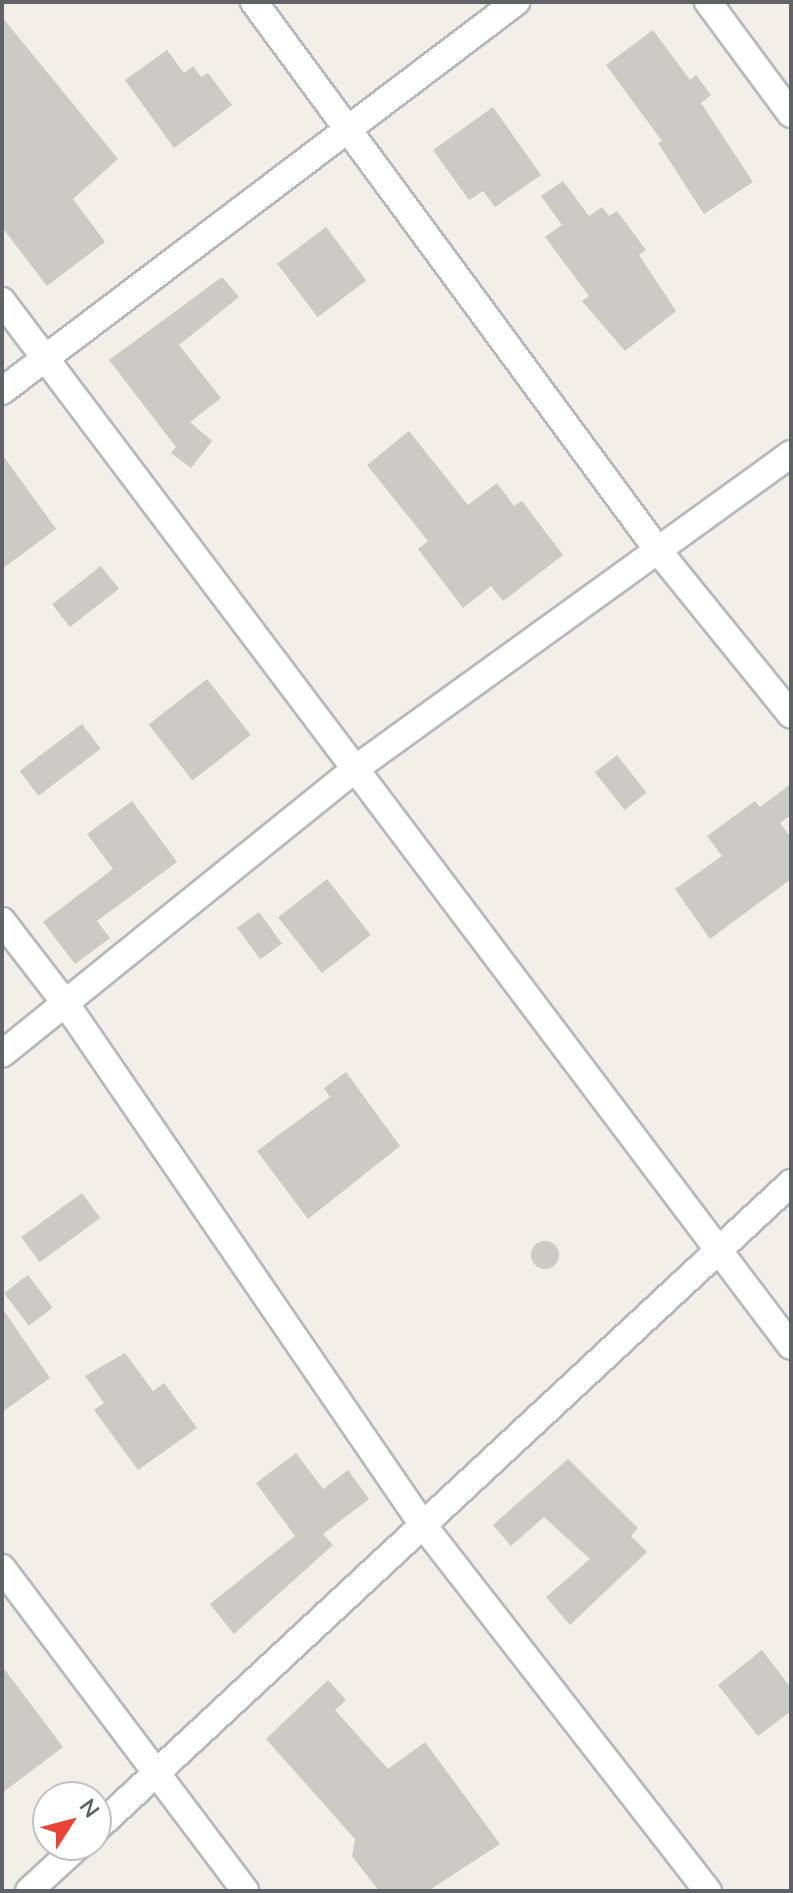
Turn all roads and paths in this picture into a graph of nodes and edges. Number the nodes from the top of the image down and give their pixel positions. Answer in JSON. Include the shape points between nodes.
{"nodes":[{"id":1,"x":254,"y":2,"type":"edge"},
{"id":2,"x":516,"y":2,"type":"edge"},
{"id":3,"x":708,"y":2,"type":"edge"},
{"id":4,"x":791,"y":114,"type":"edge"},
{"id":5,"x":346,"y":129,"type":"junction"},
{"id":6,"x":2,"y":301,"type":"edge"},
{"id":7,"x":45,"y":358,"type":"junction"},
{"id":8,"x":2,"y":391,"type":"edge"},
{"id":9,"x":791,"y":454,"type":"edge"},
{"id":10,"x":660,"y":553,"type":"junction"},
{"id":11,"x":791,"y":715,"type":"edge"},
{"id":12,"x":355,"y":769,"type":"junction"},
{"id":13,"x":2,"y":921,"type":"edge"},
{"id":14,"x":66,"y":1004,"type":"junction"},
{"id":15,"x":2,"y":1054,"type":"edge"},
{"id":16,"x":791,"y":1183,"type":"edge"},
{"id":17,"x":719,"y":1250,"type":"junction"},
{"id":18,"x":791,"y":1346,"type":"edge"},
{"id":19,"x":423,"y":1525,"type":"junction"},
{"id":20,"x":2,"y":1568,"type":"edge"},
{"id":21,"x":153,"y":1775,"type":"junction"},
{"id":22,"x":112,"y":1814,"type":"edge"},
{"id":23,"x":62,"y":1861,"type":"edge"},
{"id":24,"x":29,"y":1891,"type":"edge"},
{"id":25,"x":245,"y":1891,"type":"edge"},
{"id":26,"x":708,"y":1891,"type":"edge"}],
"edges":[{"from":1,"to":5,"type":"street"},
{"from":2,"to":5,"type":"street"},
{"from":3,"to":4,"type":"street"},
{"from":5,"to":7,"type":"street"},
{"from":5,"to":10,"type":"street"},
{"from":6,"to":7,"type":"street"},
{"from":7,"to":8,"type":"street"},
{"from":7,"to":12,"type":"street"},
{"from":9,"to":10,"type":"street"},
{"from":10,"to":11,"type":"street"},
{"from":10,"to":12,"type":"street"},
{"from":12,"to":14,"type":"street"},
{"from":12,"to":17,"type":"street"},
{"from":13,"to":14,"type":"street"},
{"from":14,"to":15,"type":"street"},
{"from":14,"to":19,"type":"street"},
{"from":16,"to":17,"type":"street"},
{"from":17,"to":18,"type":"street"},
{"from":17,"to":19,"type":"street"},
{"from":19,"to":21,"type":"street"},
{"from":19,"to":26,"type":"street"},
{"from":20,"to":21,"type":"street"},
{"from":21,"to":22,"type":"street"},
{"from":21,"to":25,"type":"street"},
{"from":23,"to":24,"type":"street"}]}
